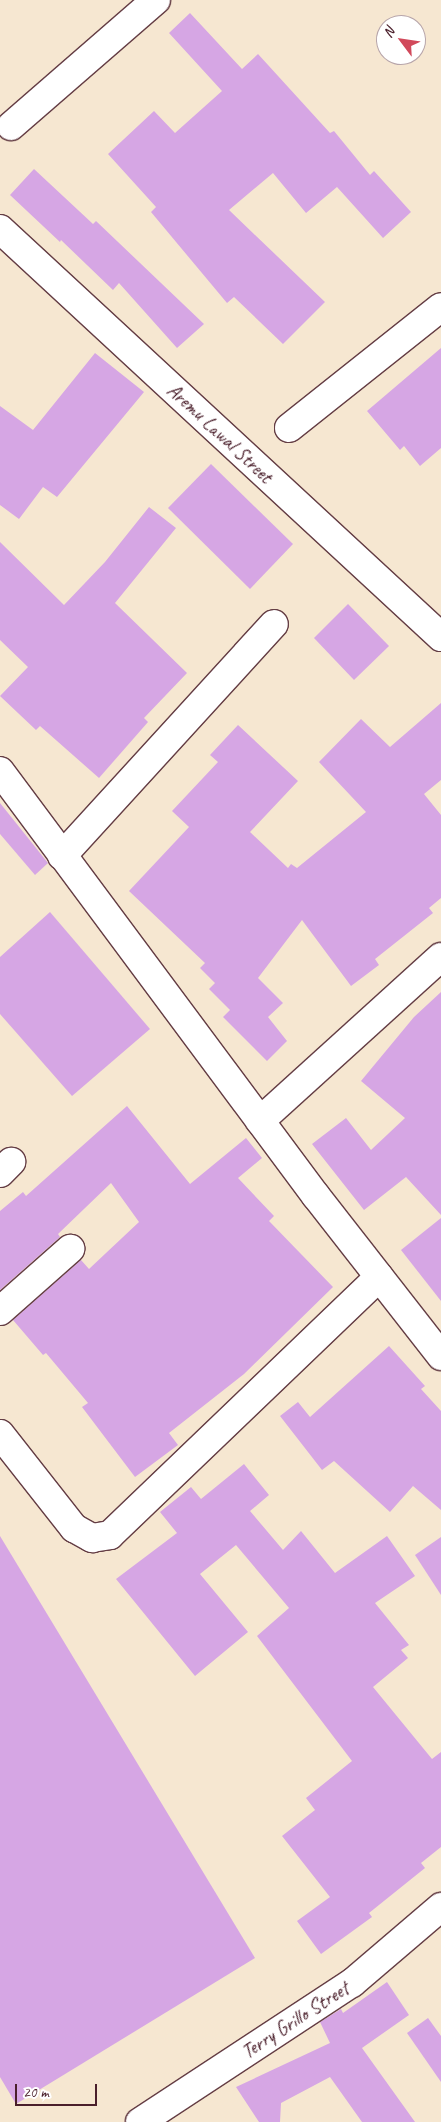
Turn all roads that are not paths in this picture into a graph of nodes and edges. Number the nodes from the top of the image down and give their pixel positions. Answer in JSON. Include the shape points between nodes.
{"nodes":[{"id":1,"x":149,"y":2,"type":"edge"},
{"id":2,"x":11,"y":126,"type":"dead end"},
{"id":3,"x":0,"y":228,"type":"edge"},
{"id":4,"x":441,"y":306,"type":"edge"},
{"id":5,"x":289,"y":428,"type":"dead end"},
{"id":6,"x":274,"y":624,"type":"dead end"},
{"id":7,"x":441,"y":637,"type":"edge"},
{"id":8,"x":0,"y":772,"type":"edge"},
{"id":9,"x":62,"y":856,"type":"junction"},
{"id":10,"x":441,"y":957,"type":"edge"},
{"id":11,"x":260,"y":1121,"type":"junction"},
{"id":12,"x":70,"y":1249,"type":"dead end"},
{"id":13,"x":379,"y":1277,"type":"junction"},
{"id":14,"x":0,"y":1311,"type":"edge"},
{"id":15,"x":441,"y":1356,"type":"edge"},
{"id":16,"x":0,"y":1434,"type":"edge"},
{"id":17,"x":441,"y":1907,"type":"edge"},
{"id":18,"x":140,"y":2122,"type":"edge"}],
"edges":[{"from":1,"to":2,"type":"street"},
{"from":3,"to":7,"type":"street","name":"Aremu Lawal Street"},
{"from":4,"to":5,"type":"street"},
{"from":6,"to":9,"type":"street"},
{"from":8,"to":9,"type":"street"},
{"from":9,"to":11,"type":"street"},
{"from":10,"to":11,"type":"street"},
{"from":11,"to":13,"type":"street"},
{"from":12,"to":14,"type":"street"},
{"from":13,"to":15,"type":"street"},
{"from":13,"to":16,"type":"street","via":[[110,1535],[92,1538],[74,1528]]},
{"from":17,"to":18,"type":"street","name":"Terry Grillo Street","via":[[352,1983]]}]}
